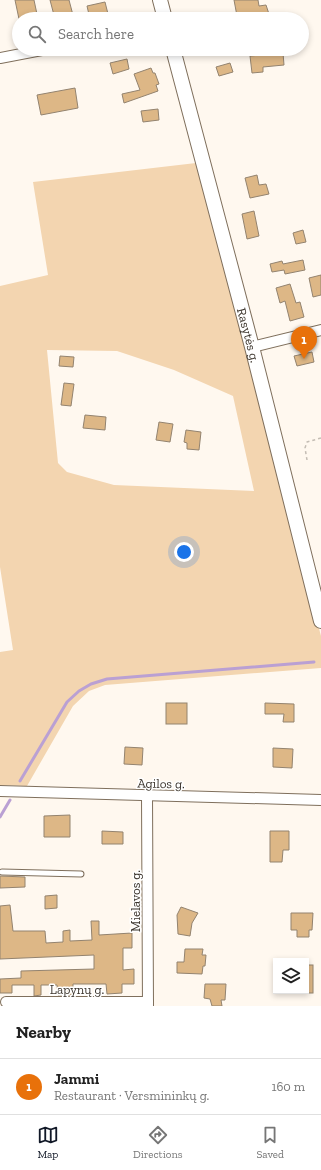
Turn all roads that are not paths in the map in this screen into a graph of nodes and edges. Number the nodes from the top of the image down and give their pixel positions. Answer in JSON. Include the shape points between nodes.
{"nodes":[{"id":1,"x":160,"y":0,"type":"edge"},
{"id":2,"x":163,"y":12,"type":"edge"},
{"id":3,"x":12,"y":56,"type":"edge"},
{"id":4,"x":175,"y":56,"type":"edge"},
{"id":5,"x":0,"y":58,"type":"edge"},
{"id":6,"x":321,"y":330,"type":"edge"},
{"id":7,"x":252,"y":347,"type":"junction"},
{"id":8,"x":321,"y":621,"type":"edge"},
{"id":9,"x":0,"y":791,"type":"edge"},
{"id":10,"x":147,"y":795,"type":"junction"},
{"id":11,"x":321,"y":800,"type":"edge"},
{"id":12,"x":2,"y":872,"type":"dead end"},
{"id":13,"x":81,"y":874,"type":"dead end"},
{"id":14,"x":6,"y":1002,"type":"dead end"},
{"id":15,"x":148,"y":1004,"type":"edge"}],
"edges":[{"from":1,"to":2,"type":"main road"},
{"from":3,"to":5,"type":"street"},
{"from":4,"to":7,"type":"main road","name":"Rasytės g."},
{"from":6,"to":7,"type":"street"},
{"from":7,"to":8,"type":"main road","name":"Rasytės g."},
{"from":9,"to":10,"type":"street","name":"Agilos g."},
{"from":10,"to":11,"type":"street","name":"Agilos g."},
{"from":10,"to":15,"type":"street","name":"Mielavos g."},
{"from":12,"to":13,"type":"lane"},
{"from":14,"to":15,"type":"street","name":"Lapynų g."}]}
